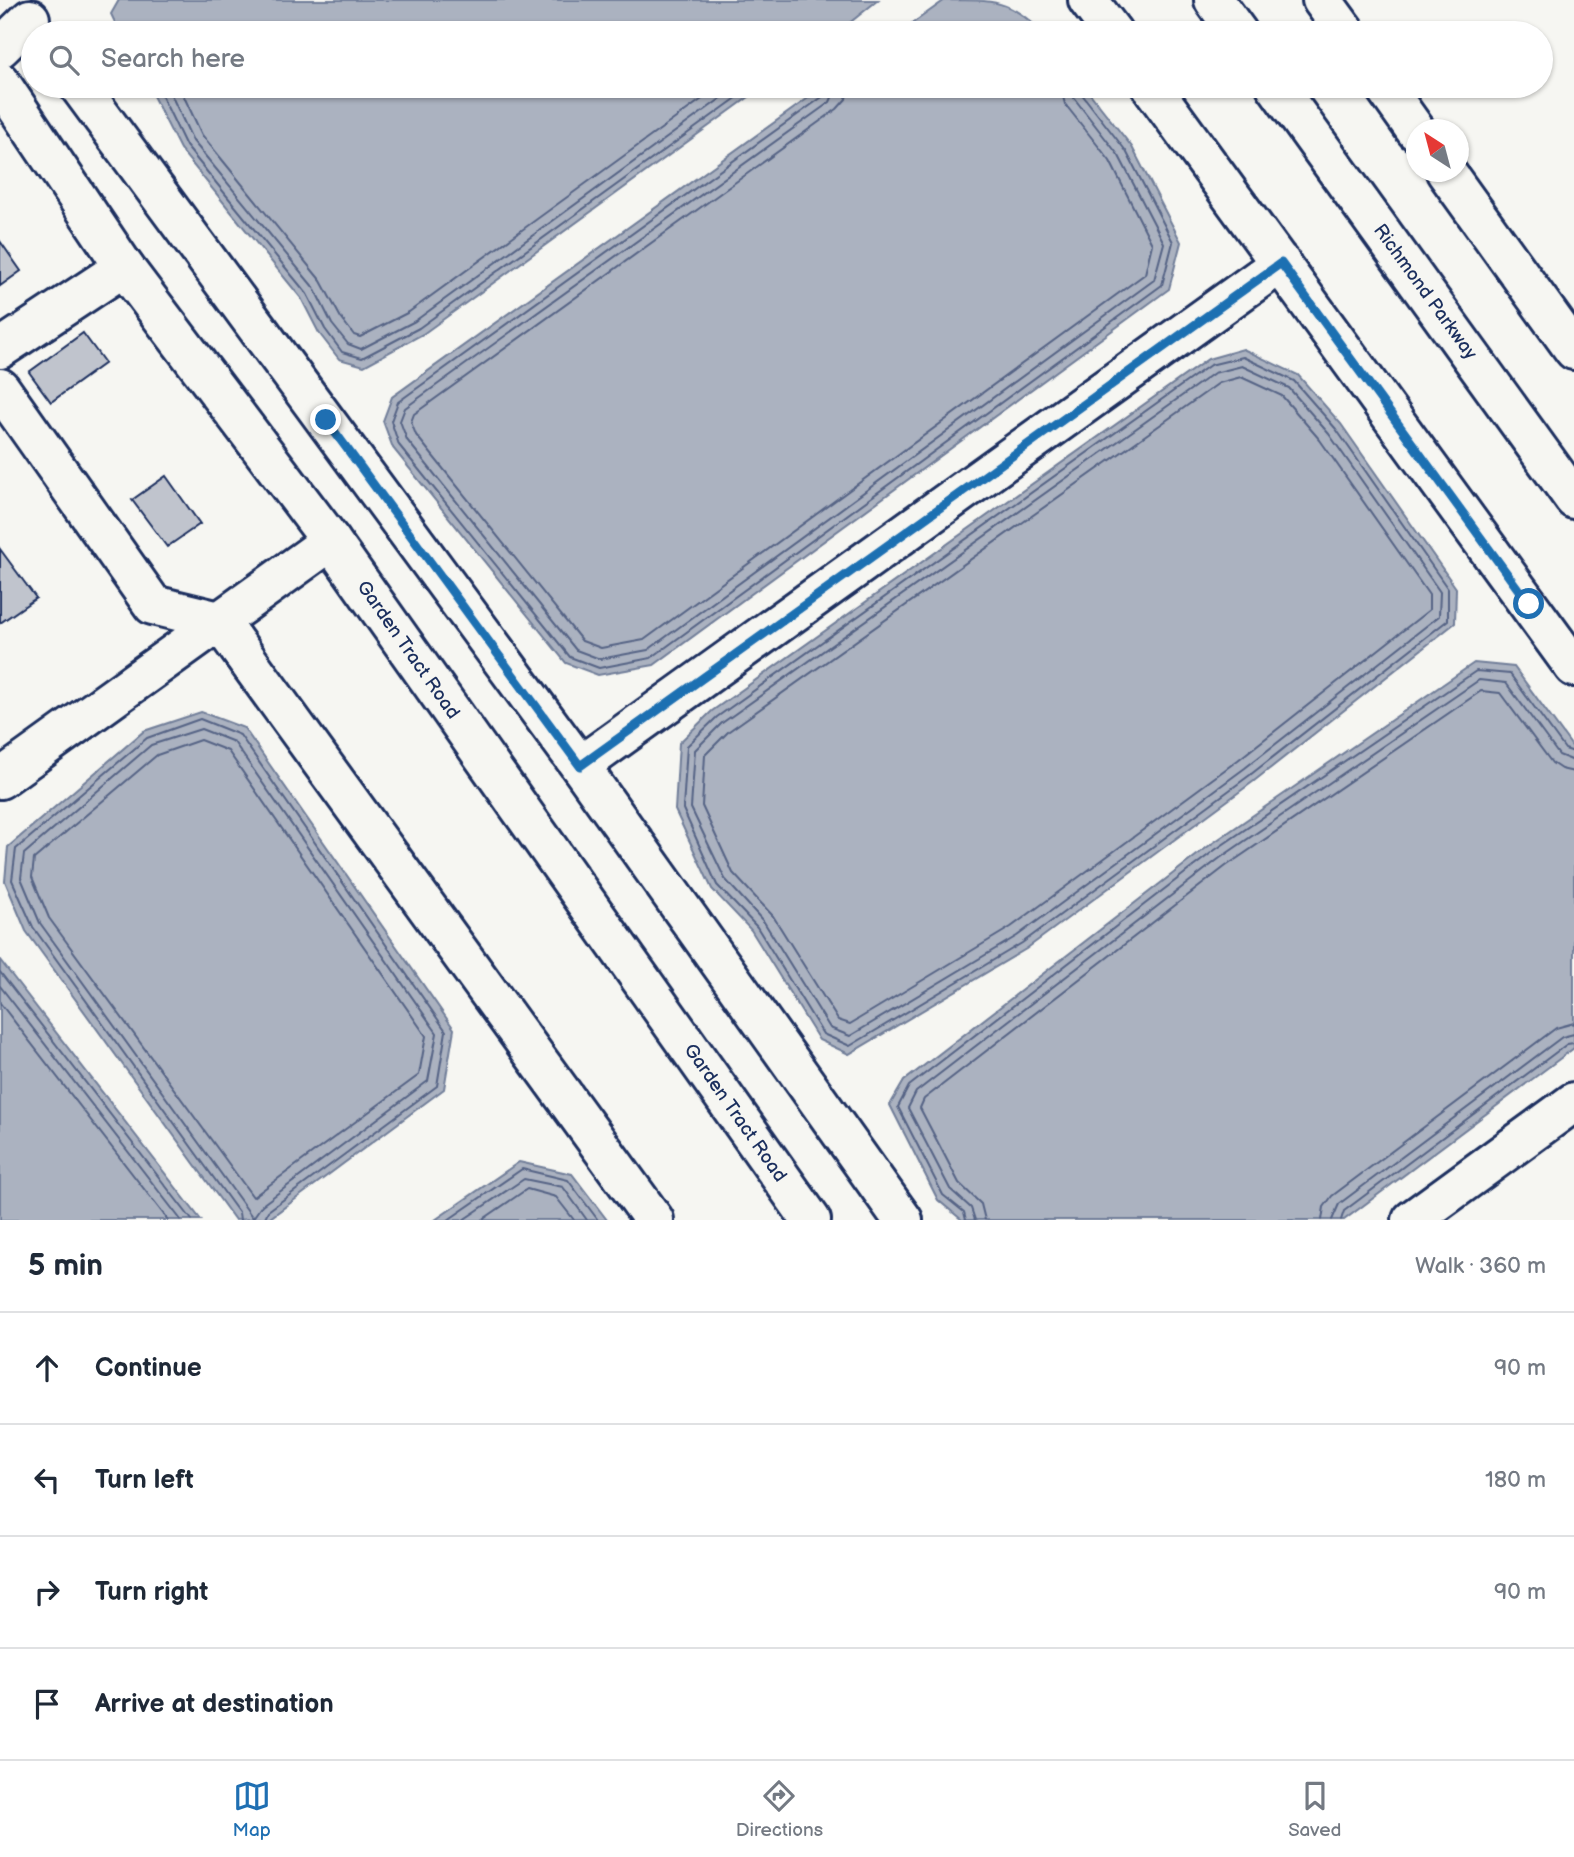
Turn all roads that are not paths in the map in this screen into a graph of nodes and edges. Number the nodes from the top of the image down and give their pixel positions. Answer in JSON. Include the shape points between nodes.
{"nodes":[{"id":1,"x":1088,"y":0,"type":"edge"},
{"id":2,"x":1214,"y":0,"type":"edge"},
{"id":3,"x":1322,"y":0,"type":"edge"},
{"id":4,"x":1103,"y":21,"type":"edge"},
{"id":5,"x":1229,"y":21,"type":"edge"},
{"id":6,"x":1337,"y":21,"type":"edge"},
{"id":7,"x":21,"y":26,"type":"edge"},
{"id":8,"x":0,"y":48,"type":"edge"},
{"id":9,"x":0,"y":82,"type":"edge"},
{"id":10,"x":88,"y":98,"type":"edge"},
{"id":11,"x":1160,"y":98,"type":"edge"},
{"id":12,"x":1285,"y":98,"type":"edge"},
{"id":13,"x":1393,"y":98,"type":"edge"},
{"id":14,"x":1407,"y":119,"type":"edge"},
{"id":15,"x":1453,"y":182,"type":"edge"},
{"id":16,"x":1281,"y":263,"type":"junction"},
{"id":17,"x":124,"y":267,"type":"junction"},
{"id":18,"x":0,"y":349,"type":"edge"},
{"id":19,"x":1574,"y":350,"type":"edge"},
{"id":20,"x":0,"y":388,"type":"edge"},
{"id":21,"x":1574,"y":499,"type":"edge"},
{"id":22,"x":331,"y":541,"type":"junction"},
{"id":23,"x":219,"y":621,"type":"junction"},
{"id":24,"x":1574,"y":667,"type":"edge"},
{"id":25,"x":580,"y":766,"type":"junction"},
{"id":26,"x":0,"y":779,"type":"edge"},
{"id":27,"x":1574,"y":1102,"type":"edge"},
{"id":28,"x":654,"y":1220,"type":"edge"},
{"id":29,"x":811,"y":1220,"type":"edge"},
{"id":30,"x":903,"y":1220,"type":"edge"},
{"id":31,"x":1412,"y":1220,"type":"edge"}],
"edges":[{"from":1,"to":4,"type":"main road"},
{"from":2,"to":5,"type":"main road"},
{"from":3,"to":6,"type":"main road"},
{"from":7,"to":8,"type":"main road"},
{"from":9,"to":17,"type":"main road","name":"Garden Tract Road"},
{"from":10,"to":25,"type":"main road"},
{"from":11,"to":16,"type":"main road"},
{"from":12,"to":21,"type":"main road","name":"Richmond Parkway"},
{"from":13,"to":14,"type":"main road"},
{"from":15,"to":19,"type":"main road"},
{"from":16,"to":24,"type":"main road"},
{"from":16,"to":25,"type":"main road"},
{"from":17,"to":18,"type":"main road"},
{"from":17,"to":22,"type":"main road","name":"Garden Tract Road"},
{"from":20,"to":23,"type":"main road","via":[[153,605]]},
{"from":22,"to":23,"type":"main road"},
{"from":22,"to":29,"type":"main road","name":"Garden Tract Road"},
{"from":23,"to":26,"type":"main road"},
{"from":23,"to":28,"type":"main road"},
{"from":25,"to":30,"type":"main road"},
{"from":27,"to":31,"type":"main road"}]}
